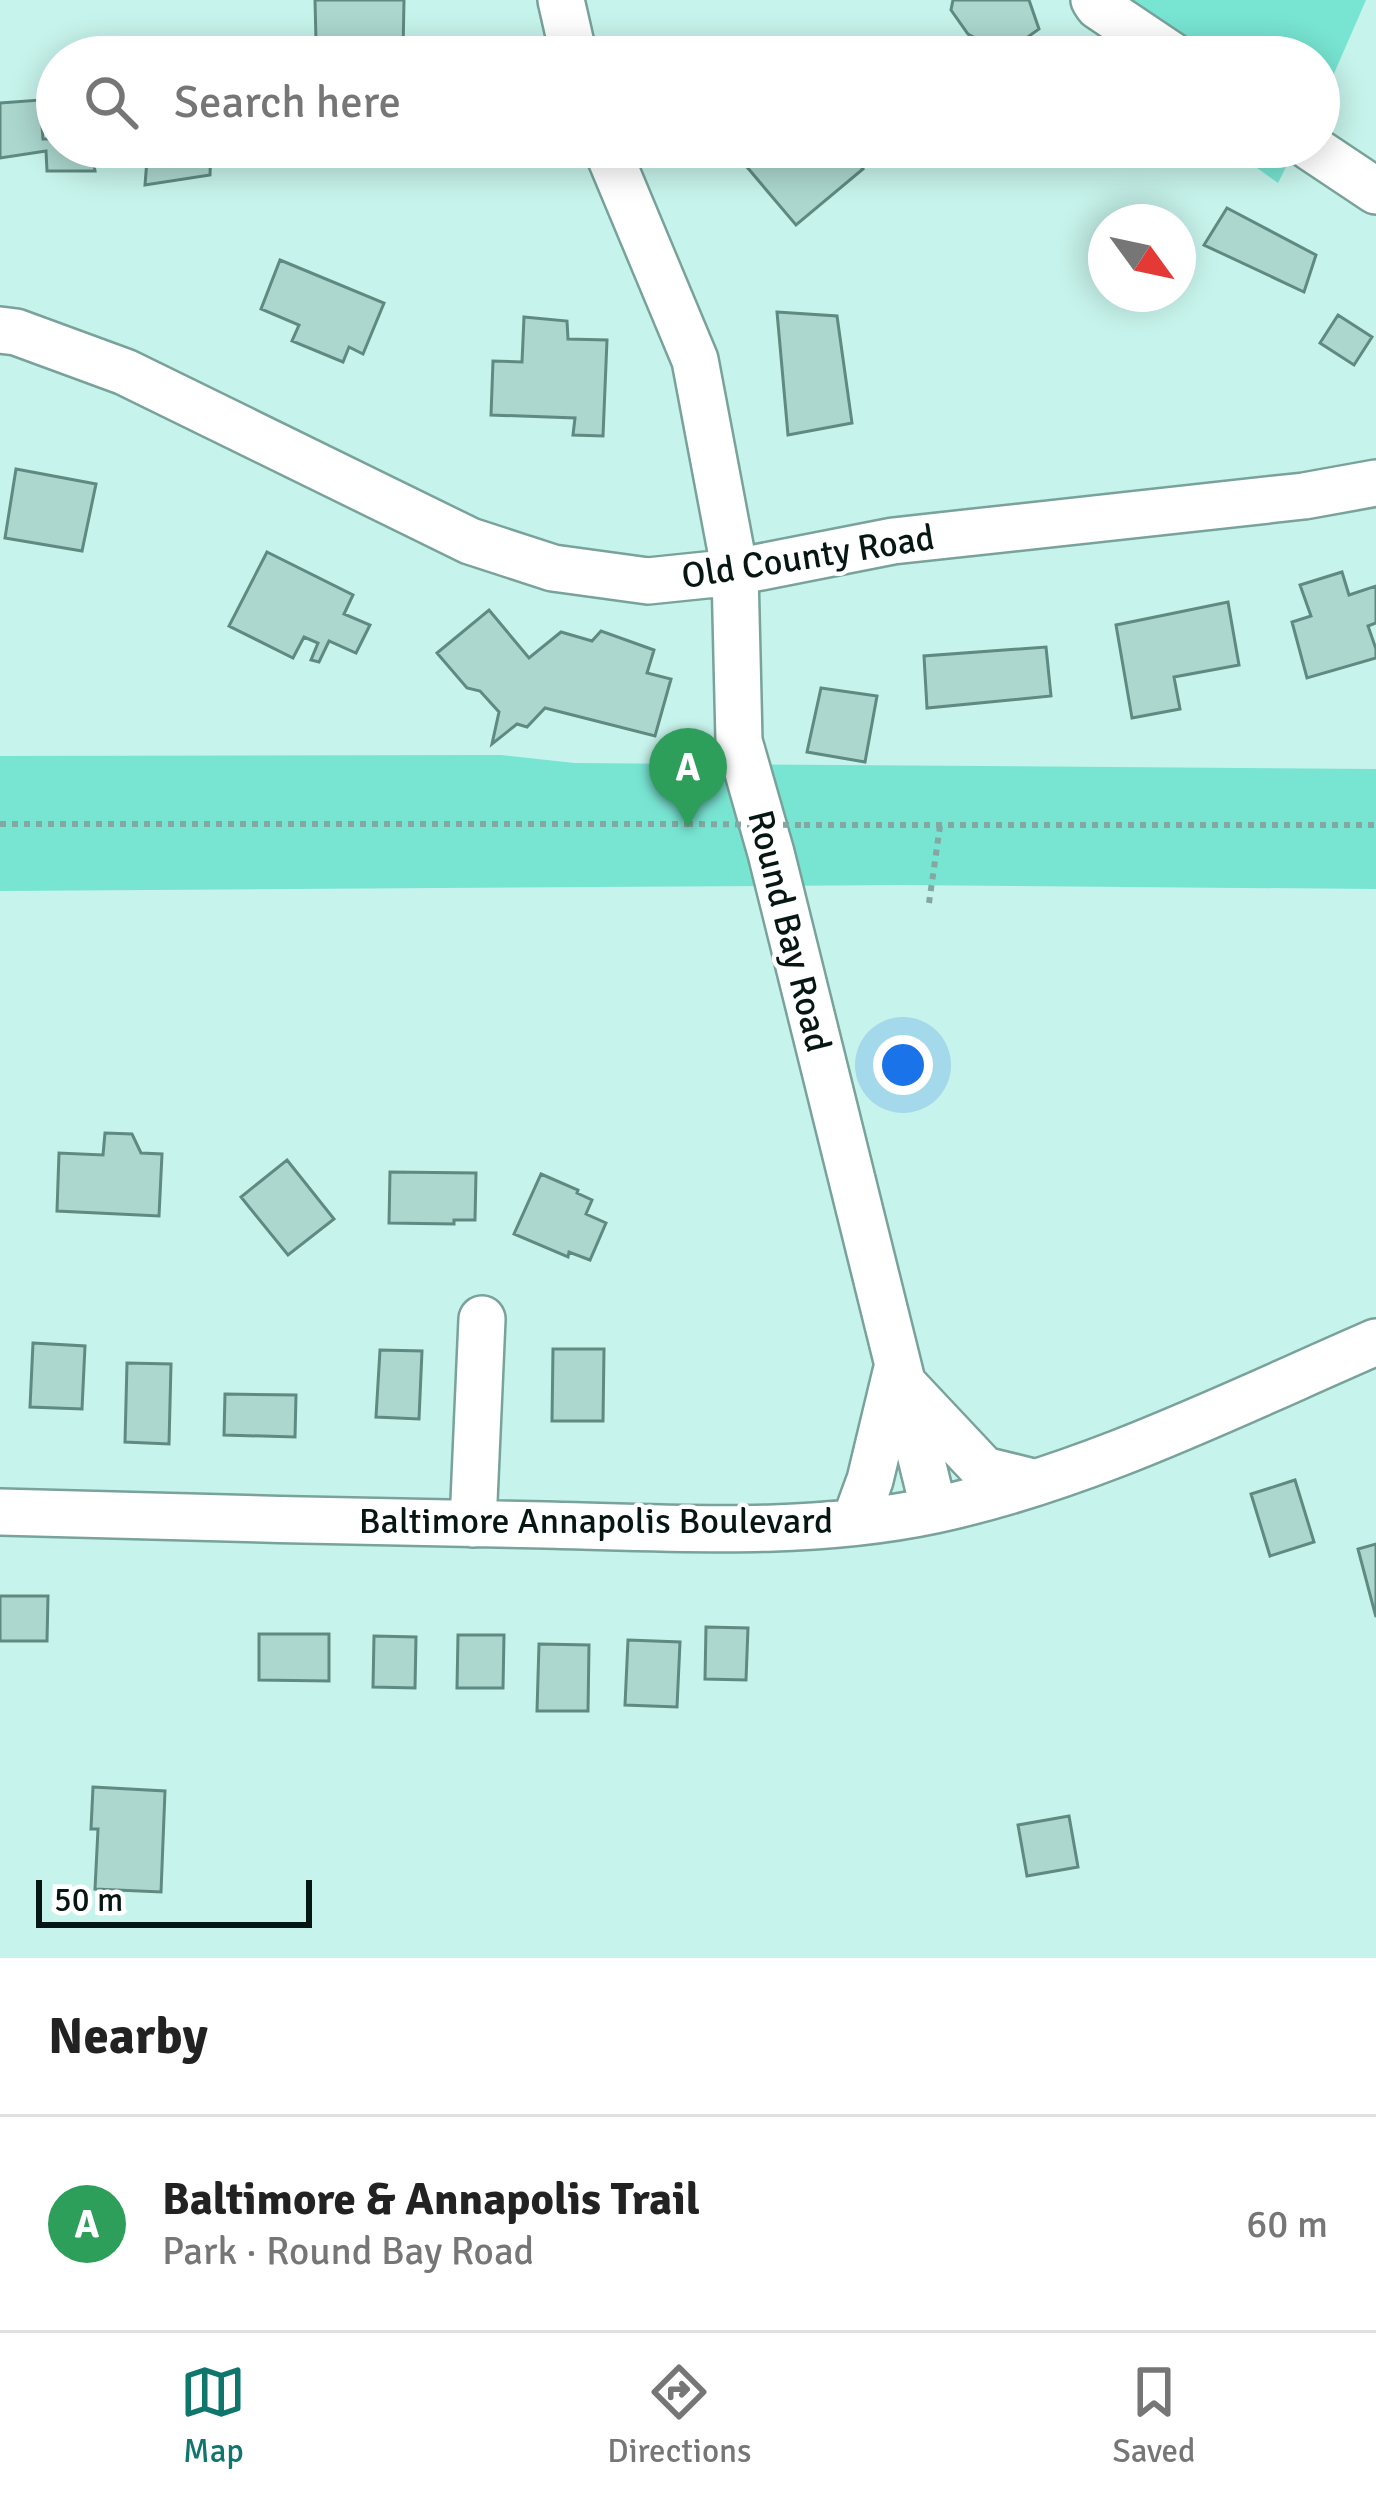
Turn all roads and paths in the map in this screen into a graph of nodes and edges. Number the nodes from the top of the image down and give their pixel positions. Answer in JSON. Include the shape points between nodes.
{"nodes":[{"id":1,"x":561,"y":0,"type":"edge"},
{"id":2,"x":1094,"y":0,"type":"edge"},
{"id":3,"x":569,"y":36,"type":"edge"},
{"id":4,"x":1142,"y":36,"type":"edge"},
{"id":5,"x":1340,"y":167,"type":"edge"},
{"id":6,"x":615,"y":168,"type":"edge"},
{"id":7,"x":1376,"y":191,"type":"edge"},
{"id":8,"x":0,"y":330,"type":"edge"},
{"id":9,"x":1376,"y":483,"type":"edge"},
{"id":10,"x":735,"y":572,"type":"junction"},
{"id":11,"x":0,"y":824,"type":"edge"},
{"id":12,"x":940,"y":826,"type":"junction"},
{"id":13,"x":1376,"y":826,"type":"edge"},
{"id":14,"x":929,"y":903,"type":"dead end"},
{"id":15,"x":482,"y":1319,"type":"dead end"},
{"id":16,"x":1376,"y":1342,"type":"edge"},
{"id":17,"x":900,"y":1373,"type":"junction"},
{"id":18,"x":1033,"y":1482,"type":"junction"},
{"id":19,"x":934,"y":1510,"type":"junction"},
{"id":20,"x":0,"y":1512,"type":"edge"},
{"id":21,"x":854,"y":1521,"type":"junction"},
{"id":22,"x":473,"y":1524,"type":"junction"}],
"edges":[{"from":1,"to":3,"type":"street"},
{"from":2,"to":4,"type":"street"},
{"from":5,"to":7,"type":"street"},
{"from":6,"to":10,"type":"street","name":"Round Bay Road","via":[[695,360]]},
{"from":8,"to":10,"type":"street","name":"Old County Road","via":[[125,372],[491,548],[554,568],[648,581]]},
{"from":9,"to":10,"type":"street","name":"Old County Road","via":[[893,541]]},
{"from":10,"to":17,"type":"street","name":"Round Bay Road","via":[[739,741]]},
{"from":11,"to":12,"type":"path","bridge":true},
{"from":12,"to":13,"type":"path"},
{"from":12,"to":14,"type":"path"},
{"from":15,"to":22,"type":"street"},
{"from":16,"to":18,"type":"street","name":"Baltimore Annapolis Boulevard"},
{"from":17,"to":18,"type":"street","via":[[984,1470]]},
{"from":17,"to":19,"type":"street","name":"Round Bay Road"},
{"from":17,"to":21,"type":"street"},
{"from":18,"to":19,"type":"street","name":"Baltimore Annapolis Boulevard"},
{"from":19,"to":21,"type":"street","name":"Baltimore Annapolis Boulevard"},
{"from":20,"to":22,"type":"street","name":"Baltimore Annapolis Boulevard"},
{"from":21,"to":22,"type":"street","name":"Baltimore Annapolis Boulevard","via":[[715,1529]]}]}
